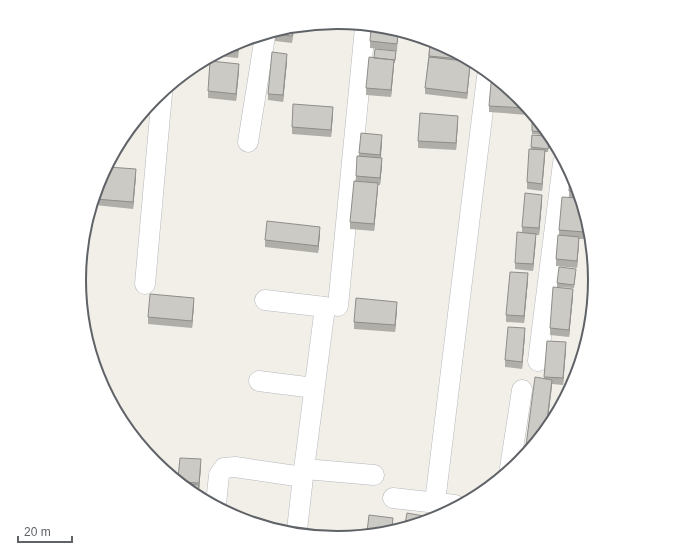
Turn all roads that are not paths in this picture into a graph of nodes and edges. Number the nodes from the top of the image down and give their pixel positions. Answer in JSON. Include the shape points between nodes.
{"nodes":[{"id":1,"x":365,"y":31,"type":"edge"},
{"id":2,"x":263,"y":40,"type":"edge"},
{"id":3,"x":488,"y":80,"type":"edge"},
{"id":4,"x":161,"y":101,"type":"edge"},
{"id":5,"x":248,"y":142,"type":"dead end"},
{"id":6,"x":562,"y":170,"type":"edge"},
{"id":7,"x":145,"y":284,"type":"dead end"},
{"id":8,"x":265,"y":300,"type":"dead end"},
{"id":9,"x":338,"y":306,"type":"dead end"},
{"id":10,"x":538,"y":361,"type":"dead end"},
{"id":11,"x":259,"y":381,"type":"dead end"},
{"id":12,"x":314,"y":388,"type":"junction"},
{"id":13,"x":522,"y":390,"type":"dead end"},
{"id":14,"x":511,"y":460,"type":"edge"},
{"id":15,"x":304,"y":473,"type":"junction"},
{"id":16,"x":374,"y":475,"type":"dead end"},
{"id":17,"x":393,"y":498,"type":"dead end"},
{"id":18,"x":216,"y":500,"type":"edge"},
{"id":19,"x":435,"y":502,"type":"junction"},
{"id":20,"x":450,"y":504,"type":"edge"},
{"id":21,"x":297,"y":528,"type":"edge"}],
"edges":[{"from":1,"to":9,"type":"street"},
{"from":2,"to":5,"type":"street"},
{"from":3,"to":19,"type":"street"},
{"from":4,"to":7,"type":"street"},
{"from":6,"to":10,"type":"street"},
{"from":8,"to":12,"type":"street","via":[[325,307]]},
{"from":11,"to":12,"type":"street"},
{"from":12,"to":15,"type":"street"},
{"from":13,"to":14,"type":"street"},
{"from":15,"to":16,"type":"street"},
{"from":15,"to":18,"type":"street","via":[[224,468],[219,475]]},
{"from":15,"to":21,"type":"street"},
{"from":17,"to":19,"type":"street"},
{"from":19,"to":20,"type":"street"}]}
